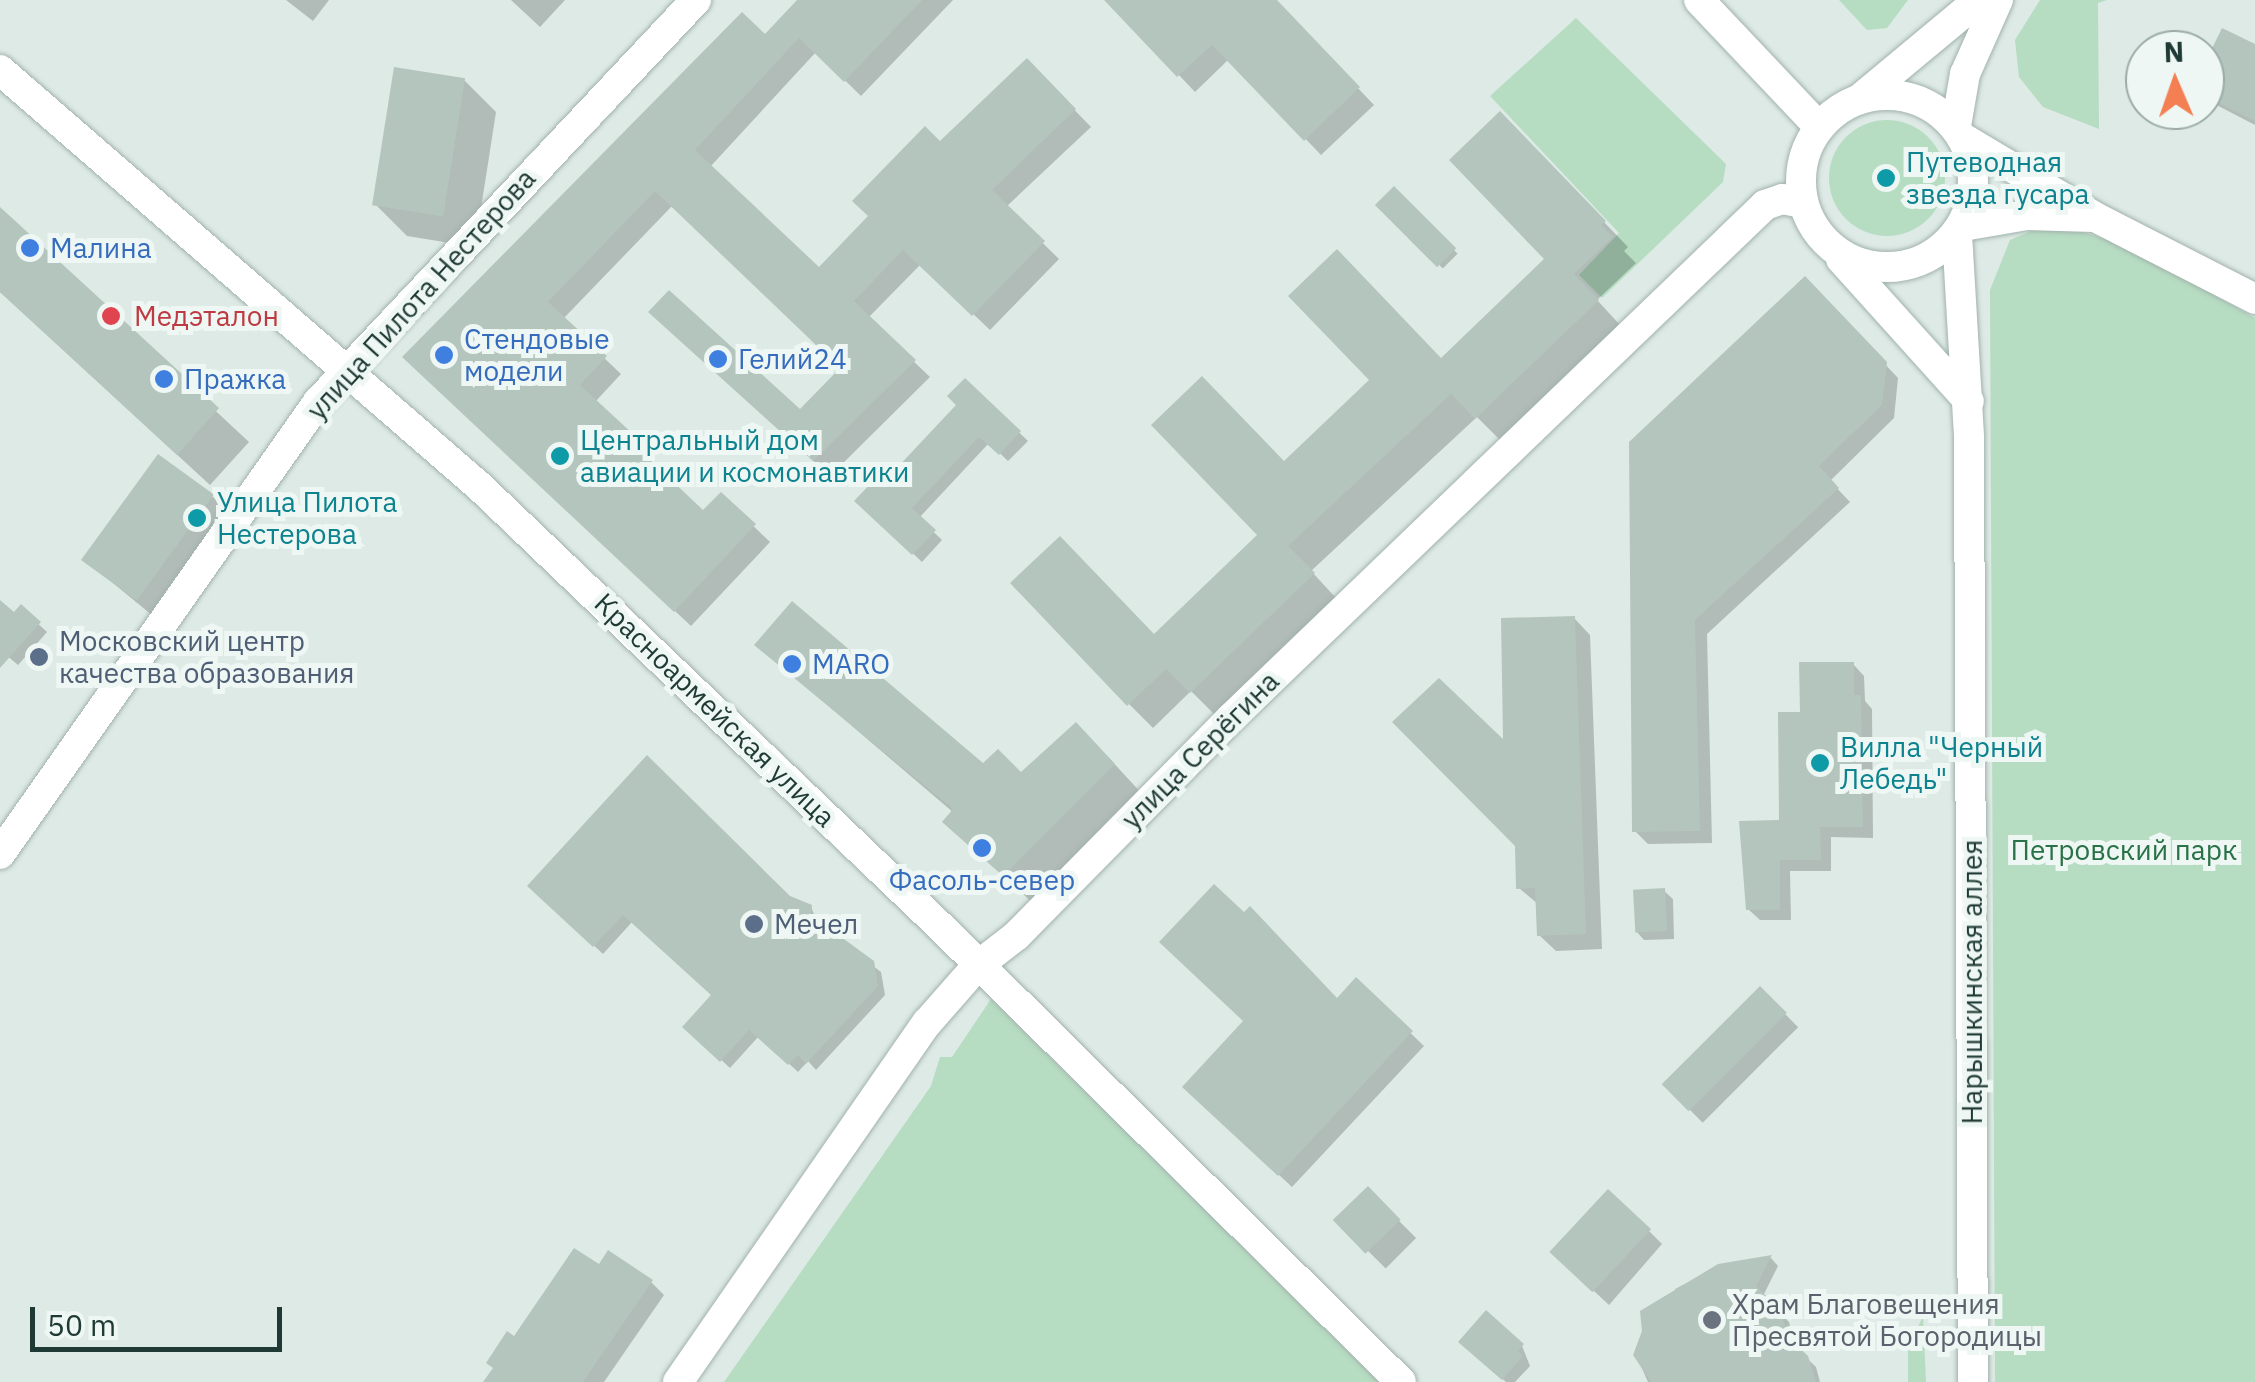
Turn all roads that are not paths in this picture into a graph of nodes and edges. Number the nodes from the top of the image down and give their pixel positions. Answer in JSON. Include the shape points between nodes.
{"nodes":[{"id":1,"x":696,"y":0,"type":"edge"},
{"id":2,"x":1699,"y":0,"type":"edge"},
{"id":3,"x":1979,"y":0,"type":"edge"},
{"id":4,"x":1998,"y":0,"type":"edge"},
{"id":5,"x":0,"y":70,"type":"edge"},
{"id":6,"x":1859,"y":99,"type":"junction"},
{"id":7,"x":1820,"y":127,"type":"junction"},
{"id":8,"x":1960,"y":132,"type":"junction"},
{"id":9,"x":1803,"y":203,"type":"junction"},
{"id":10,"x":2096,"y":217,"type":"junction"},
{"id":11,"x":1960,"y":230,"type":"junction"},
{"id":12,"x":1832,"y":250,"type":"junction"},
{"id":13,"x":2255,"y":299,"type":"edge"},
{"id":14,"x":350,"y":368,"type":"junction"},
{"id":15,"x":1969,"y":401,"type":"junction"},
{"id":16,"x":0,"y":854,"type":"edge"},
{"id":17,"x":976,"y":967,"type":"junction"},
{"id":18,"x":678,"y":1382,"type":"edge"},
{"id":19,"x":1402,"y":1382,"type":"edge"},
{"id":20,"x":1973,"y":1382,"type":"edge"}],
"edges":[{"from":1,"to":14,"type":"street","name":"улица Пилота Нестерова"},
{"from":2,"to":7,"type":"street"},
{"from":3,"to":6,"type":"street"},
{"from":4,"to":8,"type":"street","via":[[1965,74]]},
{"from":5,"to":14,"type":"street","name":"Красноармейская улица"},
{"from":6,"to":7,"type":"street"},
{"from":6,"to":8,"type":"street","via":[[1890,94],[1920,101]]},
{"from":7,"to":9,"type":"street","via":[[1803,164]]},
{"from":8,"to":10,"type":"street"},
{"from":8,"to":11,"type":"street","via":[[1974,170]]},
{"from":9,"to":12,"type":"street"},
{"from":9,"to":17,"type":"street","name":"улица Серёгина","via":[[1782,199],[1765,205],[1230,718],[1016,936]]},
{"from":10,"to":11,"type":"street","via":[[2028,215]]},
{"from":10,"to":13,"type":"street"},
{"from":11,"to":12,"type":"street","via":[[1931,257],[1898,268],[1864,265]]},
{"from":11,"to":15,"type":"street","name":"Нарышкинская аллея"},
{"from":12,"to":15,"type":"street"},
{"from":14,"to":16,"type":"street","name":"улица Пилота Нестерова","via":[[318,402]]},
{"from":14,"to":17,"type":"street","name":"Красноармейская улица","via":[[680,676]]},
{"from":15,"to":20,"type":"street","name":"Нарышкинская аллея"},
{"from":17,"to":18,"type":"street","name":"улица Серёгина","via":[[928,1023]]},
{"from":17,"to":19,"type":"street","name":"Красноармейская улица"}]}
